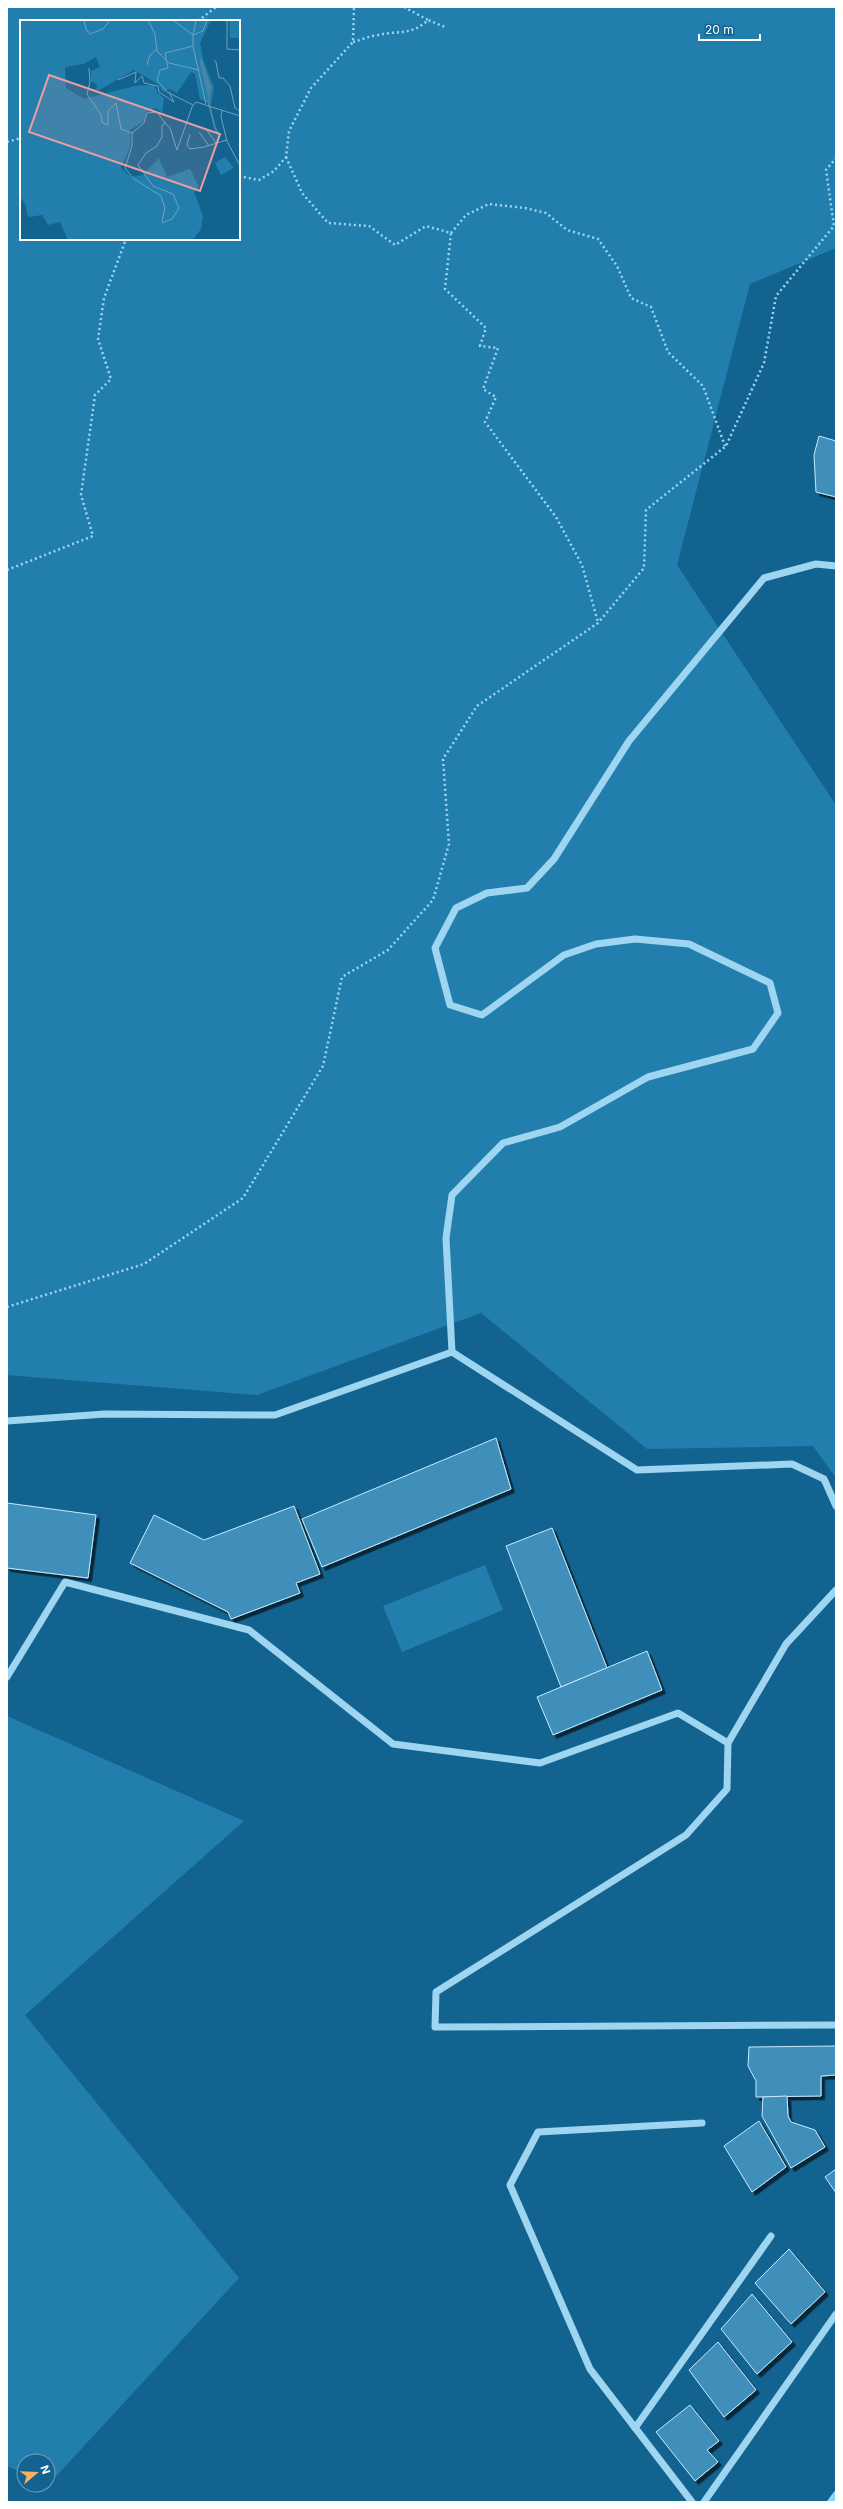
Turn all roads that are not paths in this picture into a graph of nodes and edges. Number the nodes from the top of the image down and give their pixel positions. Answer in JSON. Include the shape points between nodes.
{"nodes":[{"id":1,"x":836,"y":566,"type":"edge"},
{"id":2,"x":452,"y":1352,"type":"junction"},
{"id":3,"x":7,"y":1421,"type":"edge"},
{"id":4,"x":836,"y":1506,"type":"edge"},
{"id":5,"x":836,"y":1590,"type":"edge"},
{"id":6,"x":7,"y":1677,"type":"edge"},
{"id":7,"x":728,"y":1743,"type":"junction"},
{"id":8,"x":836,"y":2025,"type":"edge"},
{"id":9,"x":702,"y":2124,"type":"dead end"},
{"id":10,"x":771,"y":2236,"type":"dead end"},
{"id":11,"x":836,"y":2314,"type":"edge"},
{"id":12,"x":635,"y":2428,"type":"junction"},
{"id":13,"x":692,"y":2502,"type":"edge"},
{"id":14,"x":704,"y":2502,"type":"edge"}],
"edges":[{"from":1,"to":2,"type":"street","via":[[816,564],[764,578],[629,740],[554,859],[527,888],[487,893],[456,908],[436,948],[450,1005],[482,1015],[564,956],[596,944],[636,939],[689,944],[770,983],[778,1012],[753,1049],[648,1077],[560,1127],[503,1143],[452,1195],[446,1238]]},
{"from":2,"to":3,"type":"street","via":[[275,1415],[105,1414]]},
{"from":2,"to":4,"type":"street","via":[[637,1470],[792,1464],[824,1480]]},
{"from":5,"to":7,"type":"street","via":[[786,1644]]},
{"from":6,"to":7,"type":"street","via":[[65,1582],[249,1630],[393,1744],[540,1763],[678,1713]]},
{"from":7,"to":8,"type":"street","via":[[727,1789],[686,1835],[436,1992],[435,2027]]},
{"from":9,"to":12,"type":"street","via":[[538,2132],[510,2185],[590,2369]]},
{"from":10,"to":12,"type":"street"},
{"from":11,"to":14,"type":"street"},
{"from":12,"to":13,"type":"street"}]}
